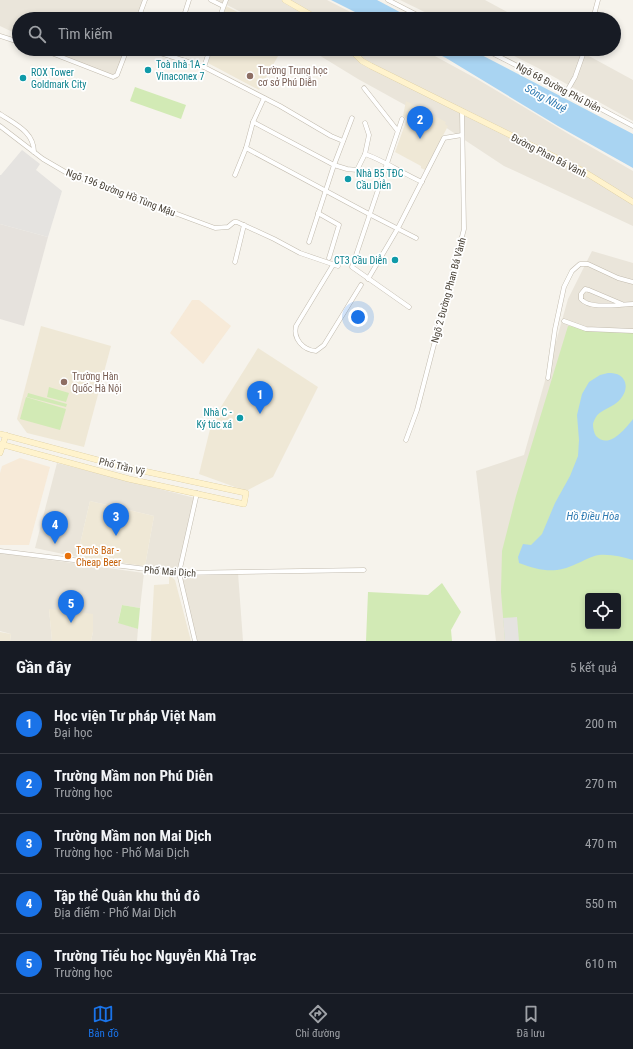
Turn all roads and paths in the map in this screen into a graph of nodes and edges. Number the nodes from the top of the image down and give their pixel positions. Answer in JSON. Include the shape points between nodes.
{"nodes":[{"id":1,"x":145,"y":0,"type":"edge"},
{"id":2,"x":189,"y":0,"type":"edge"},
{"id":3,"x":211,"y":0,"type":"edge"},
{"id":4,"x":226,"y":0,"type":"edge"},
{"id":5,"x":285,"y":0,"type":"edge"},
{"id":6,"x":388,"y":0,"type":"edge"},
{"id":7,"x":598,"y":0,"type":"edge"},
{"id":8,"x":224,"y":6,"type":"junction"},
{"id":9,"x":141,"y":12,"type":"edge"},
{"id":10,"x":185,"y":12,"type":"edge"},
{"id":11,"x":222,"y":12,"type":"edge"},
{"id":12,"x":306,"y":12,"type":"edge"},
{"id":13,"x":411,"y":12,"type":"edge"},
{"id":14,"x":595,"y":12,"type":"edge"},
{"id":15,"x":0,"y":36,"type":"edge"},
{"id":16,"x":12,"y":40,"type":"edge"},
{"id":17,"x":59,"y":56,"type":"edge"},
{"id":18,"x":124,"y":56,"type":"edge"},
{"id":19,"x":172,"y":56,"type":"edge"},
{"id":20,"x":208,"y":56,"type":"edge"},
{"id":21,"x":357,"y":56,"type":"edge"},
{"id":22,"x":498,"y":56,"type":"edge"},
{"id":23,"x":582,"y":56,"type":"edge"},
{"id":24,"x":204,"y":67,"type":"junction"},
{"id":25,"x":364,"y":88,"type":"dead end"},
{"id":26,"x":567,"y":91,"type":"junction"},
{"id":27,"x":264,"y":98,"type":"junction"},
{"id":28,"x":462,"y":111,"type":"junction"},
{"id":29,"x":0,"y":114,"type":"edge"},
{"id":30,"x":352,"y":118,"type":"dead end"},
{"id":31,"x":402,"y":119,"type":"dead end"},
{"id":32,"x":253,"y":122,"type":"junction"},
{"id":33,"x":366,"y":123,"type":"dead end"},
{"id":34,"x":0,"y":126,"type":"edge"},
{"id":35,"x":633,"y":126,"type":"edge"},
{"id":36,"x":397,"y":130,"type":"junction"},
{"id":37,"x":462,"y":135,"type":"junction"},
{"id":38,"x":343,"y":141,"type":"junction"},
{"id":39,"x":246,"y":148,"type":"junction"},
{"id":40,"x":34,"y":152,"type":"junction"},
{"id":41,"x":365,"y":154,"type":"junction"},
{"id":42,"x":386,"y":164,"type":"junction"},
{"id":43,"x":334,"y":165,"type":"junction"},
{"id":44,"x":235,"y":175,"type":"dead end"},
{"id":45,"x":422,"y":182,"type":"junction"},
{"id":46,"x":326,"y":190,"type":"junction"},
{"id":47,"x":633,"y":202,"type":"edge"},
{"id":48,"x":318,"y":214,"type":"junction"},
{"id":49,"x":370,"y":214,"type":"junction"},
{"id":50,"x":244,"y":225,"type":"junction"},
{"id":51,"x":398,"y":228,"type":"junction"},
{"id":52,"x":416,"y":238,"type":"dead end"},
{"id":53,"x":309,"y":242,"type":"dead end"},
{"id":54,"x":329,"y":258,"type":"dead end"},
{"id":55,"x":235,"y":262,"type":"dead end"},
{"id":56,"x":333,"y":265,"type":"junction"},
{"id":57,"x":338,"y":266,"type":"dead end"},
{"id":58,"x":368,"y":279,"type":"junction"},
{"id":59,"x":633,"y":282,"type":"edge"},
{"id":60,"x":361,"y":285,"type":"dead end"},
{"id":61,"x":622,"y":304,"type":"junction"},
{"id":62,"x":633,"y":304,"type":"edge"},
{"id":63,"x":409,"y":307,"type":"dead end"},
{"id":64,"x":564,"y":321,"type":"dead end"},
{"id":65,"x":633,"y":330,"type":"edge"},
{"id":66,"x":548,"y":378,"type":"dead end"},
{"id":67,"x":3,"y":434,"type":"edge"},
{"id":68,"x":406,"y":440,"type":"dead end"},
{"id":69,"x":1,"y":444,"type":"edge"},
{"id":70,"x":0,"y":453,"type":"edge"},
{"id":71,"x":199,"y":484,"type":"junction"},
{"id":72,"x":197,"y":493,"type":"junction"},
{"id":73,"x":0,"y":551,"type":"edge"},
{"id":74,"x":364,"y":570,"type":"dead end"},
{"id":75,"x":179,"y":573,"type":"junction"},
{"id":76,"x":195,"y":641,"type":"edge"}],
"edges":[{"from":1,"to":9,"type":"street"},
{"from":2,"to":10,"type":"street"},
{"from":3,"to":8,"type":"street"},
{"from":4,"to":8,"type":"street"},
{"from":5,"to":12,"type":"main road"},
{"from":6,"to":13,"type":"street"},
{"from":7,"to":14,"type":"street"},
{"from":8,"to":11,"type":"street"},
{"from":15,"to":16,"type":"street"},
{"from":17,"to":18,"type":"street","via":[[113,77],[117,75]]},
{"from":19,"to":24,"type":"street"},
{"from":20,"to":24,"type":"street"},
{"from":21,"to":28,"type":"main road","name":"Đường Phan Bá Vành","via":[[370,66]]},
{"from":22,"to":26,"type":"street","name":"Ngõ 68 Đường Phú Diễn"},
{"from":23,"to":26,"type":"street"},
{"from":24,"to":27,"type":"street"},
{"from":25,"to":36,"type":"street"},
{"from":26,"to":35,"type":"street","name":"Ngõ 68 Đường Phú Diễn"},
{"from":27,"to":32,"type":"street"},
{"from":27,"to":38,"type":"street"},
{"from":28,"to":37,"type":"street","name":"Ngõ 2 Đường Phan Bá Vành"},
{"from":28,"to":47,"type":"main road","name":"Đường Phan Bá Vành","via":[[583,172]]},
{"from":29,"to":40,"type":"street","via":[[29,134],[34,144]]},
{"from":30,"to":38,"type":"street"},
{"from":31,"to":36,"type":"street"},
{"from":32,"to":39,"type":"street"},
{"from":32,"to":43,"type":"street"},
{"from":33,"to":41,"type":"street","via":[[369,135]]},
{"from":34,"to":40,"type":"street","name":"Ngõ 196 Đường Hồ Tùng Mậu"},
{"from":36,"to":42,"type":"street"},
{"from":37,"to":45,"type":"street","via":[[444,138]]},
{"from":37,"to":68,"type":"street","name":"Ngõ 2 Đường Phan Bá Vành","via":[[464,229],[417,410]]},
{"from":38,"to":43,"type":"street"},
{"from":39,"to":44,"type":"street"},
{"from":39,"to":46,"type":"street"},
{"from":40,"to":50,"type":"street","name":"Ngõ 196 Đường Hồ Tùng Mậu","via":[[68,173],[215,228],[228,227],[234,222]]},
{"from":41,"to":42,"type":"street"},
{"from":41,"to":43,"type":"street","via":[[357,170]]},
{"from":42,"to":45,"type":"street"},
{"from":42,"to":49,"type":"street"},
{"from":43,"to":46,"type":"street"},
{"from":45,"to":51,"type":"street"},
{"from":46,"to":48,"type":"street"},
{"from":46,"to":49,"type":"street"},
{"from":48,"to":53,"type":"street"},
{"from":48,"to":54,"type":"street","via":[[340,225]]},
{"from":49,"to":51,"type":"street"},
{"from":49,"to":58,"type":"street","via":[[352,267]]},
{"from":50,"to":55,"type":"street"},
{"from":50,"to":56,"type":"street","via":[[300,253]]},
{"from":51,"to":52,"type":"street"},
{"from":51,"to":58,"type":"street"},
{"from":56,"to":57,"type":"street"},
{"from":56,"to":60,"type":"street","via":[[296,326],[296,337],[308,351],[316,351],[324,345]]},
{"from":58,"to":63,"type":"street"},
{"from":59,"to":66,"type":"street","via":[[588,264],[580,264],[572,271],[564,287]]},
{"from":61,"to":61,"type":"street","via":[[585,289],[580,299],[584,303],[602,306]]},
{"from":61,"to":62,"type":"street"},
{"from":64,"to":65,"type":"street","via":[[586,329]]},
{"from":67,"to":69,"type":"main road"},
{"from":67,"to":71,"type":"main road","name":"Phố Trần Vỹ","via":[[120,466]]},
{"from":69,"to":70,"type":"main road"},
{"from":69,"to":72,"type":"main road","name":"Phố Trần Vỹ"},
{"from":71,"to":72,"type":"main road"},
{"from":71,"to":72,"type":"main road","name":"Phố Trần Vỹ","via":[[246,493],[244,504]]},
{"from":72,"to":75,"type":"street"},
{"from":73,"to":75,"type":"street","name":"Phố Mai Dịch"},
{"from":74,"to":75,"type":"street","name":"Phố Mai Dịch"},
{"from":75,"to":76,"type":"street"}]}
